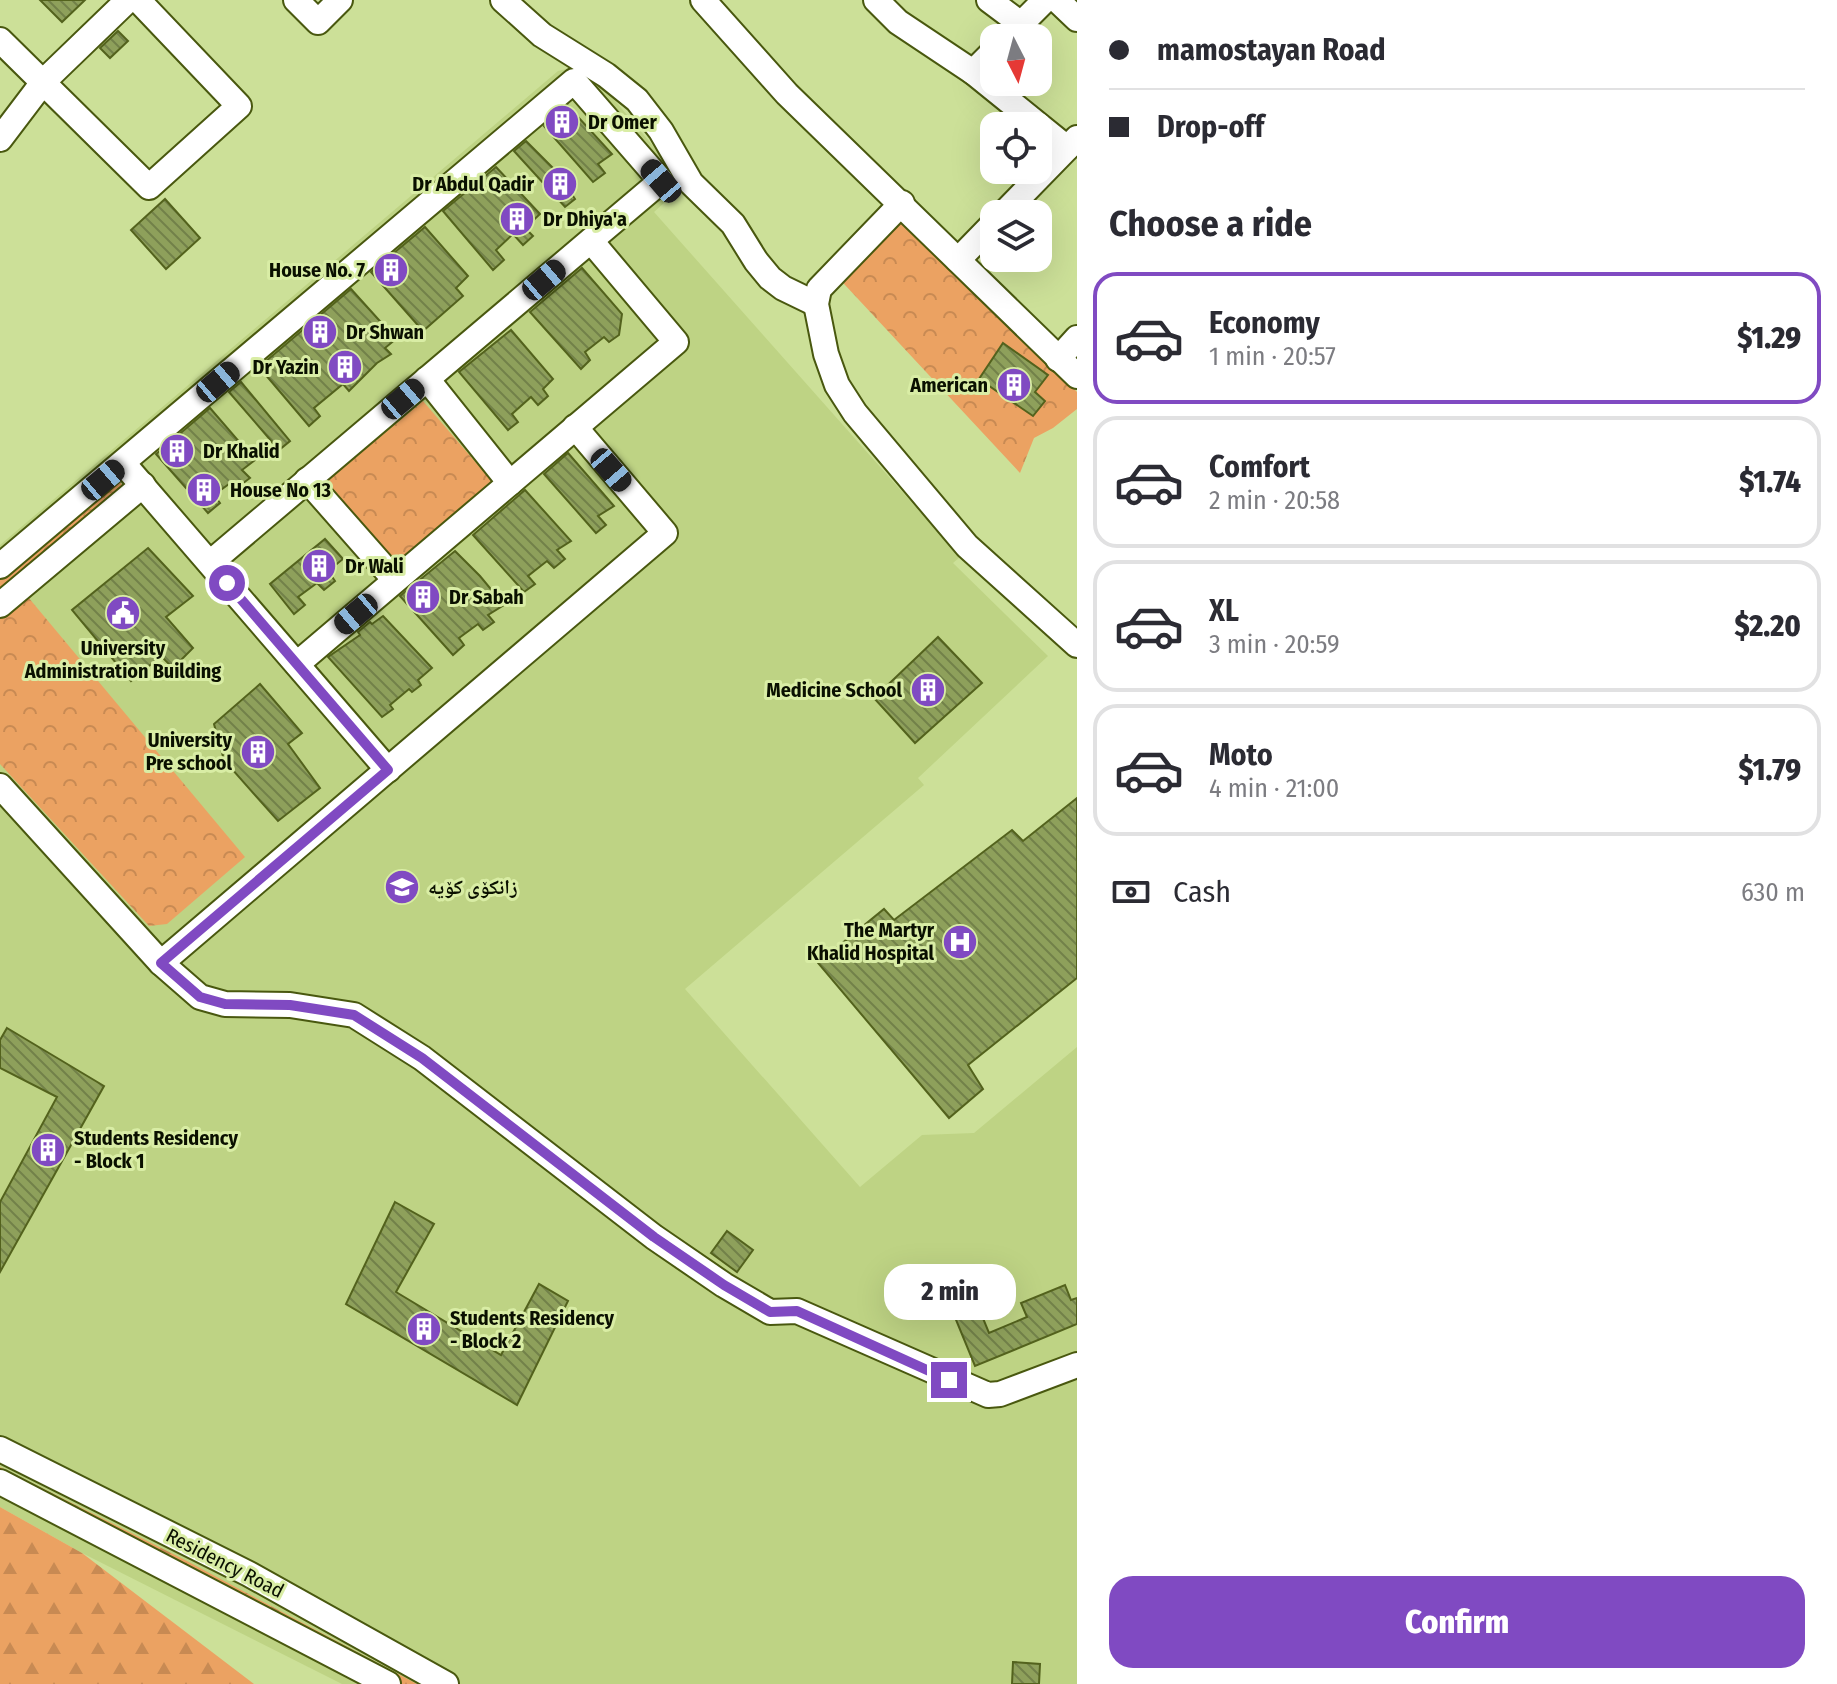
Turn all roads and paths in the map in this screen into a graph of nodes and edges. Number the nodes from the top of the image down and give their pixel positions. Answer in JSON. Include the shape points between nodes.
{"nodes":[{"id":1,"x":128,"y":0,"type":"edge"},
{"id":2,"x":138,"y":0,"type":"edge"},
{"id":3,"x":296,"y":0,"type":"edge"},
{"id":4,"x":340,"y":0,"type":"edge"},
{"id":5,"x":503,"y":0,"type":"edge"},
{"id":6,"x":703,"y":0,"type":"edge"},
{"id":7,"x":876,"y":0,"type":"edge"},
{"id":8,"x":989,"y":0,"type":"edge"},
{"id":9,"x":1045,"y":0,"type":"edge"},
{"id":10,"x":1057,"y":0,"type":"edge"},
{"id":11,"x":1077,"y":19,"type":"edge"},
{"id":12,"x":1008,"y":24,"type":"edge"},
{"id":13,"x":1021,"y":24,"type":"edge"},
{"id":14,"x":0,"y":40,"type":"edge"},
{"id":15,"x":980,"y":65,"type":"edge"},
{"id":16,"x":973,"y":72,"type":"junction"},
{"id":17,"x":44,"y":81,"type":"junction"},
{"id":18,"x":0,"y":139,"type":"edge"},
{"id":19,"x":1072,"y":143,"type":"edge"},
{"id":20,"x":1017,"y":200,"type":"edge"},
{"id":21,"x":902,"y":203,"type":"junction"},
{"id":22,"x":980,"y":237,"type":"edge"},
{"id":23,"x":591,"y":241,"type":"junction"},
{"id":24,"x":958,"y":260,"type":"junction"},
{"id":25,"x":816,"y":304,"type":"junction"},
{"id":26,"x":1077,"y":338,"type":"edge"},
{"id":27,"x":1058,"y":359,"type":"junction"},
{"id":28,"x":1077,"y":376,"type":"edge"},
{"id":29,"x":427,"y":379,"type":"junction"},
{"id":30,"x":575,"y":427,"type":"junction"},
{"id":31,"x":123,"y":463,"type":"junction"},
{"id":32,"x":307,"y":480,"type":"junction"},
{"id":33,"x":510,"y":483,"type":"junction"},
{"id":34,"x":143,"y":485,"type":"junction"},
{"id":35,"x":210,"y":563,"type":"junction"},
{"id":36,"x":0,"y":566,"type":"edge"},
{"id":37,"x":395,"y":580,"type":"junction"},
{"id":38,"x":0,"y":605,"type":"edge"},
{"id":39,"x":1077,"y":645,"type":"edge"},
{"id":40,"x":297,"y":664,"type":"junction"},
{"id":41,"x":388,"y":770,"type":"junction"},
{"id":42,"x":0,"y":786,"type":"edge"},
{"id":43,"x":161,"y":963,"type":"junction"},
{"id":44,"x":1077,"y":1365,"type":"edge"},
{"id":45,"x":0,"y":1449,"type":"edge"},
{"id":46,"x":0,"y":1482,"type":"edge"},
{"id":47,"x":388,"y":1684,"type":"edge"},
{"id":48,"x":446,"y":1684,"type":"edge"}],
"edges":[{"from":1,"to":17,"type":"street"},
{"from":2,"to":17,"type":"street","via":[[239,106],[149,187]]},
{"from":3,"to":4,"type":"street","via":[[318,22]]},
{"from":5,"to":25,"type":"street","via":[[542,35],[637,100],[691,183],[733,224],[770,278]]},
{"from":6,"to":21,"type":"street","via":[[787,94]]},
{"from":7,"to":16,"type":"street","via":[[898,22]]},
{"from":8,"to":12,"type":"street"},
{"from":9,"to":13,"type":"street"},
{"from":10,"to":11,"type":"street"},
{"from":14,"to":17,"type":"street"},
{"from":15,"to":16,"type":"street"},
{"from":16,"to":19,"type":"street"},
{"from":17,"to":18,"type":"street"},
{"from":19,"to":20,"type":"street"},
{"from":21,"to":24,"type":"street"},
{"from":21,"to":25,"type":"street","via":[[823,282]]},
{"from":22,"to":24,"type":"street"},
{"from":23,"to":29,"type":"street"},
{"from":23,"to":30,"type":"street","via":[[676,342]]},
{"from":23,"to":31,"type":"street","via":[[661,181],[574,81]]},
{"from":24,"to":27,"type":"street"},
{"from":25,"to":39,"type":"street","via":[[831,370],[855,413],[967,546]]},
{"from":26,"to":27,"type":"street"},
{"from":27,"to":28,"type":"street"},
{"from":29,"to":32,"type":"street"},
{"from":29,"to":33,"type":"street"},
{"from":30,"to":33,"type":"street"},
{"from":30,"to":41,"type":"street","via":[[665,533]]},
{"from":31,"to":34,"type":"street"},
{"from":31,"to":36,"type":"street"},
{"from":32,"to":35,"type":"street"},
{"from":32,"to":37,"type":"street"},
{"from":33,"to":37,"type":"street"},
{"from":34,"to":35,"type":"street"},
{"from":34,"to":38,"type":"street"},
{"from":35,"to":40,"type":"street"},
{"from":37,"to":40,"type":"street"},
{"from":40,"to":41,"type":"street"},
{"from":41,"to":43,"type":"street"},
{"from":42,"to":43,"type":"street"},
{"from":43,"to":44,"type":"street","via":[[200,997],[225,1004],[290,1005],[354,1015],[422,1058],[654,1237],[770,1312],[797,1311],[988,1395]]},
{"from":45,"to":48,"type":"street","name":"Residency Road","via":[[249,1574]]},
{"from":46,"to":47,"type":"street","name":"Residency Road"}]}
